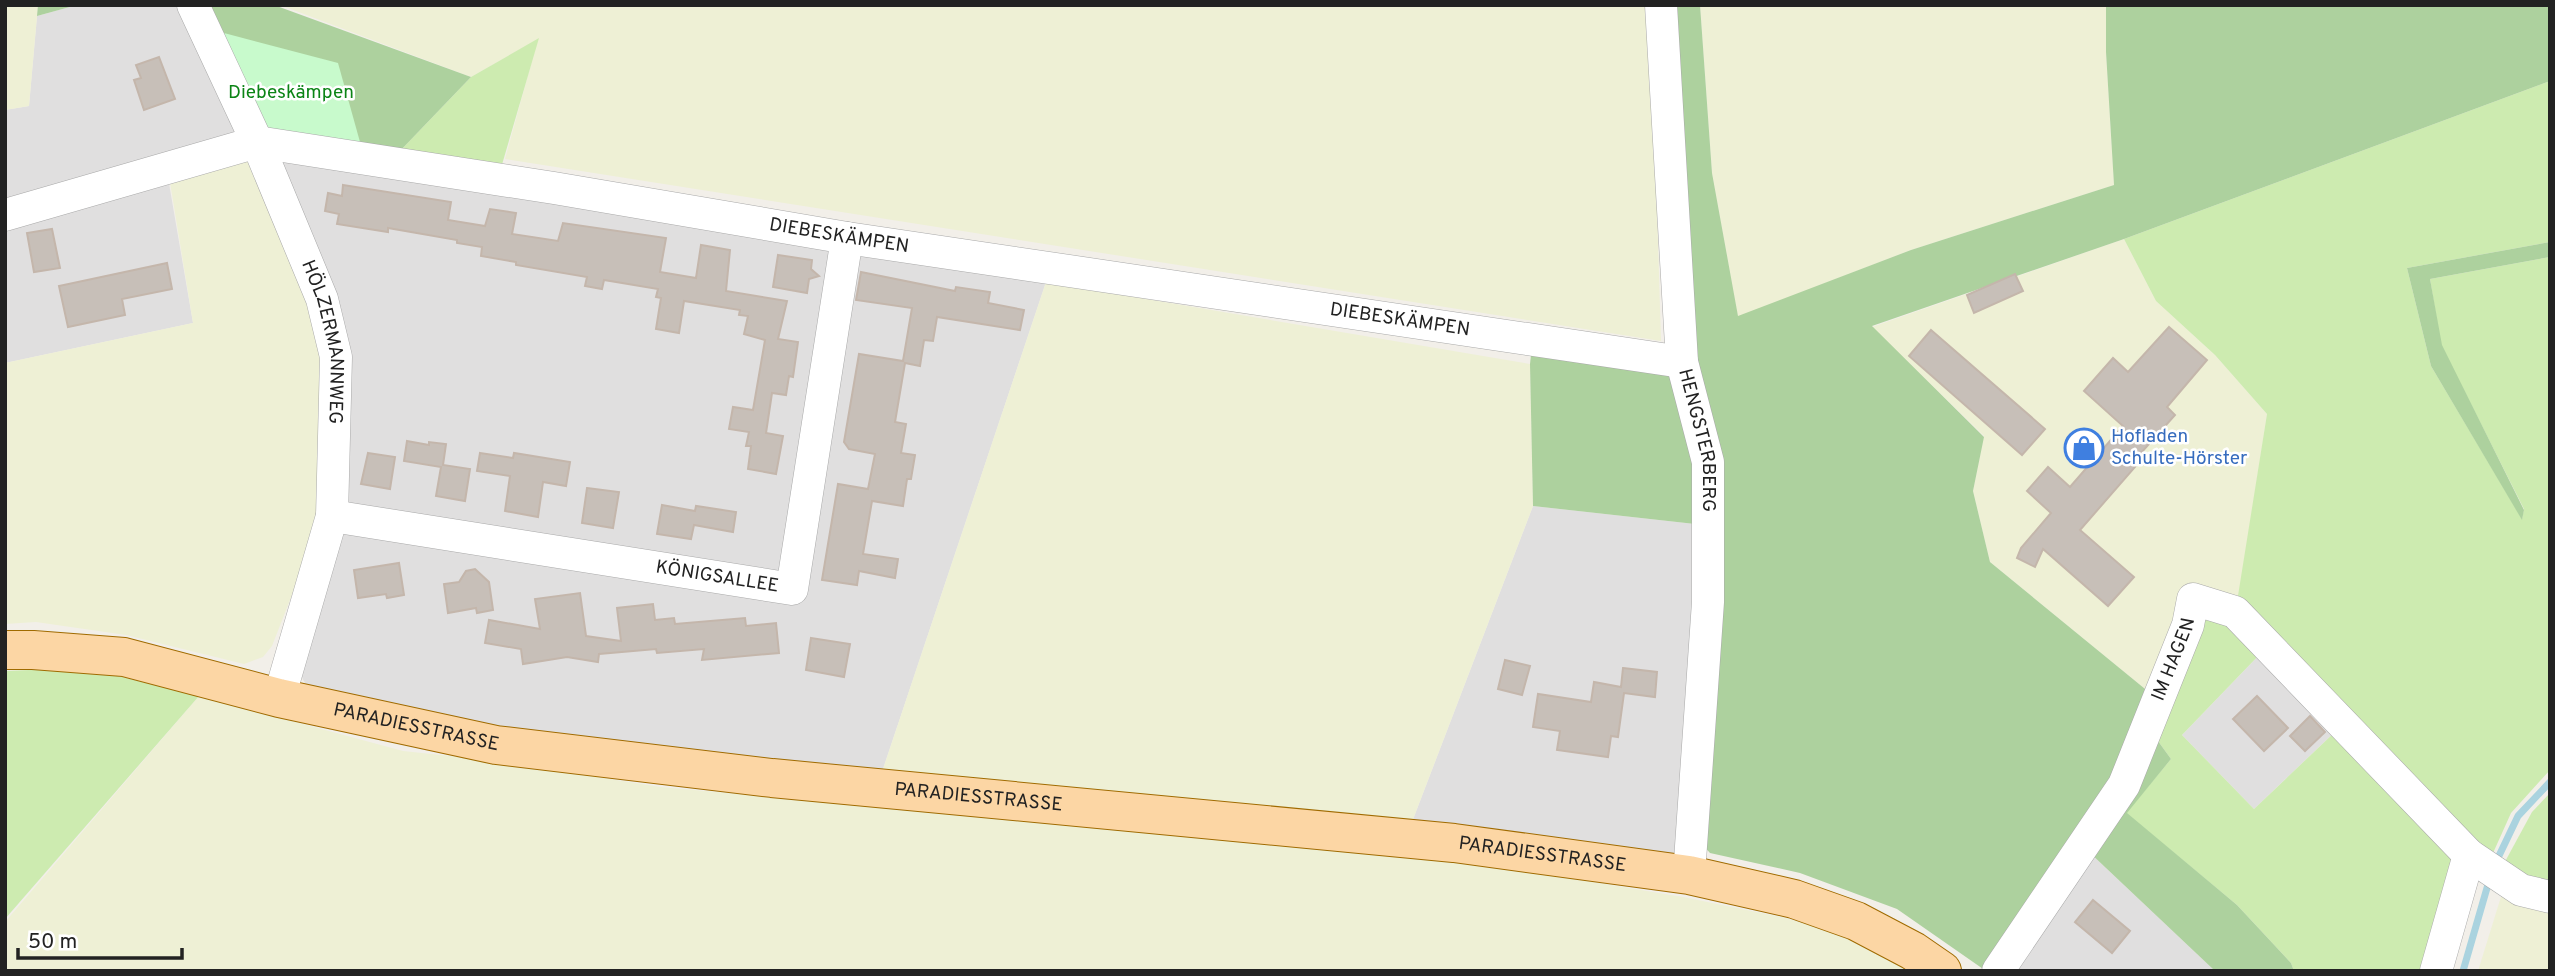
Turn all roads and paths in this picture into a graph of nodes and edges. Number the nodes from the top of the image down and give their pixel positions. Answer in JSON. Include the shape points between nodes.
{"nodes":[{"id":1,"x":193,"y":5,"type":"edge"},
{"id":2,"x":1661,"y":5,"type":"edge"},
{"id":3,"x":257,"y":142,"type":"junction"},
{"id":4,"x":5,"y":215,"type":"edge"},
{"id":5,"x":847,"y":238,"type":"junction"},
{"id":6,"x":1682,"y":362,"type":"junction"},
{"id":7,"x":332,"y":516,"type":"junction"},
{"id":8,"x":5,"y":650,"type":"edge"},
{"id":9,"x":279,"y":698,"type":"junction"},
{"id":10,"x":2469,"y":855,"type":"junction"},
{"id":11,"x":1689,"y":875,"type":"junction"},
{"id":12,"x":2550,"y":897,"type":"edge"},
{"id":13,"x":1942,"y":971,"type":"edge"},
{"id":14,"x":1998,"y":971,"type":"edge"},
{"id":15,"x":2436,"y":971,"type":"edge"}],
"edges":[{"from":1,"to":3,"type":"street","name":"HÖLZERMANNWEG"},
{"from":2,"to":6,"type":"street","name":"HENGSTERBERG"},
{"from":3,"to":4,"type":"street","name":"DIEBESKÄMPEN"},
{"from":3,"to":5,"type":"street","name":"DIEBESKÄMPEN"},
{"from":3,"to":7,"type":"street","name":"HÖLZERMANNWEG","via":[[322,299],[336,357]]},
{"from":5,"to":6,"type":"street","name":"DIEBESKÄMPEN"},
{"from":5,"to":7,"type":"street","name":"KÖNIGSALLEE","via":[[792,589]]},
{"from":6,"to":11,"type":"street","name":"HENGSTERBERG","via":[[1708,462],[1708,601]]},
{"from":7,"to":9,"type":"street","name":"HÖLZERMANNWEG"},
{"from":8,"to":9,"type":"main road","name":"PARADIESSTRASSE","via":[[124,657]]},
{"from":9,"to":11,"type":"main road","name":"PARADIESSTRASSE","via":[[496,745],[772,778],[1454,843]]},
{"from":10,"to":12,"type":"street","via":[[2521,890]]},
{"from":10,"to":14,"type":"street","name":"IM HAGEN","via":[[2235,612],[2193,599],[2188,625],[2124,785]]},
{"from":10,"to":15,"type":"street"},
{"from":11,"to":13,"type":"main road","name":"PARADIESSTRASSE","via":[[1794,899],[1856,921]]}]}
